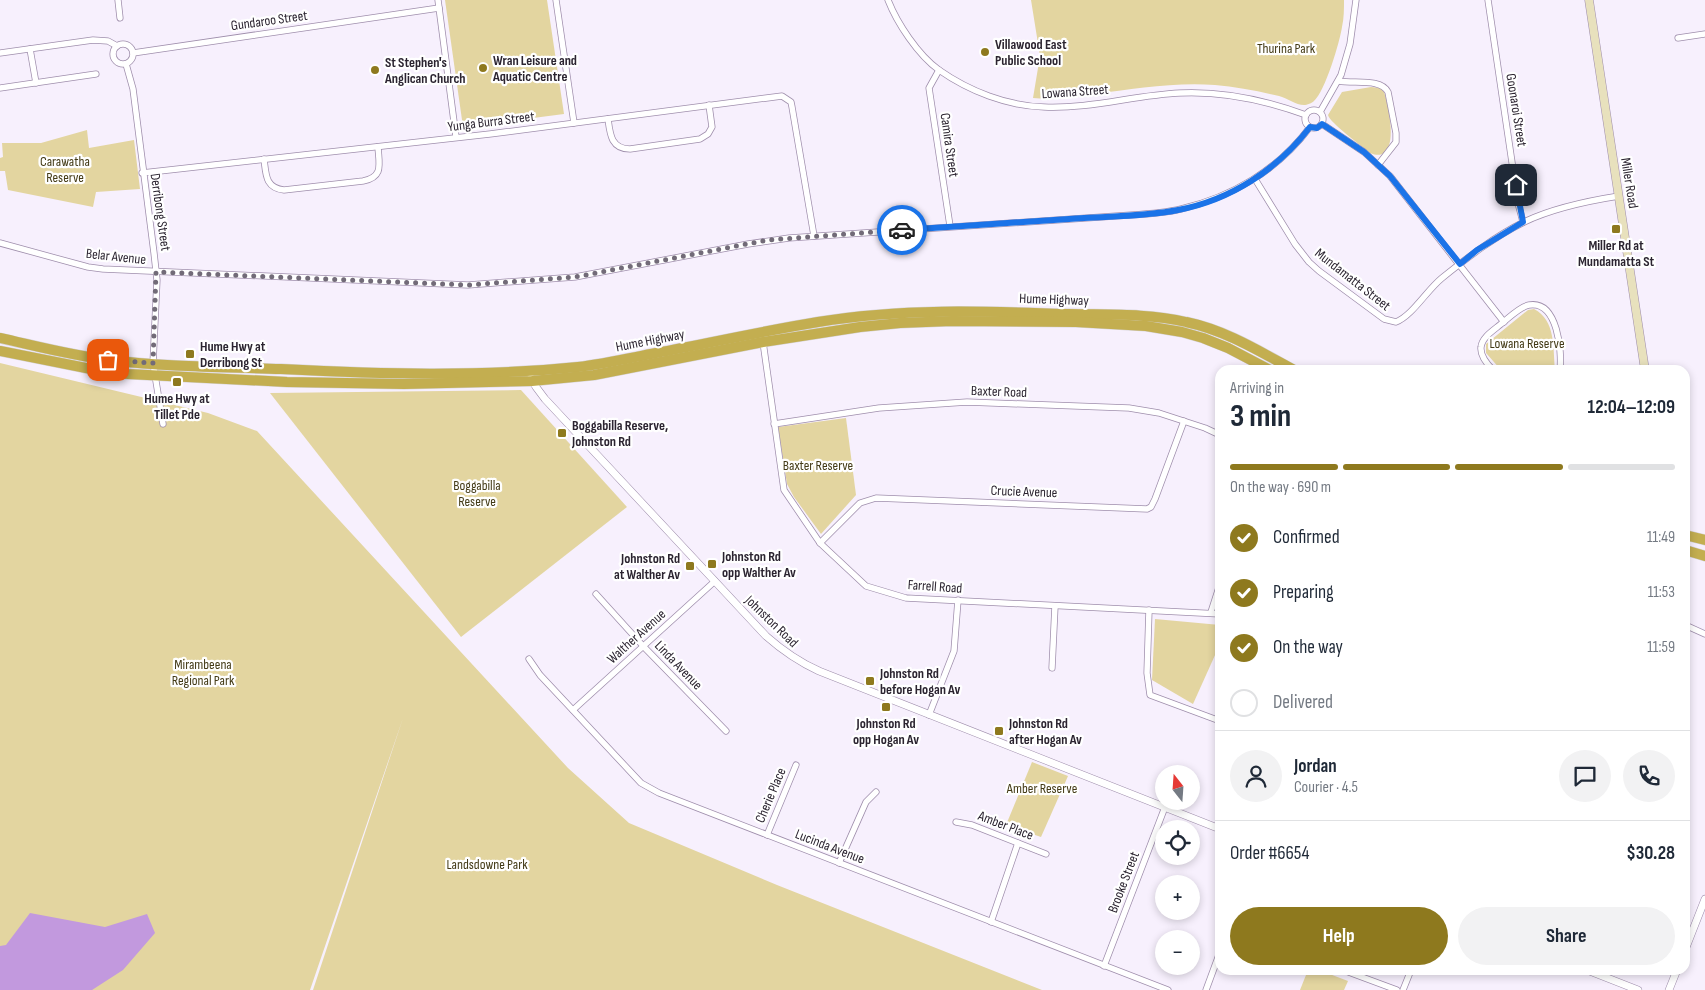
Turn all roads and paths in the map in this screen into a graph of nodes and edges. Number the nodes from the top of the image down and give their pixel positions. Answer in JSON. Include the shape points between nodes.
{"nodes":[{"id":1,"x":118,"y":0,"type":"edge"},
{"id":2,"x":438,"y":0,"type":"edge"},
{"id":3,"x":556,"y":0,"type":"edge"},
{"id":4,"x":888,"y":0,"type":"edge"},
{"id":5,"x":1356,"y":0,"type":"edge"},
{"id":6,"x":1488,"y":0,"type":"edge"},
{"id":7,"x":1589,"y":0,"type":"edge"},
{"id":8,"x":439,"y":8,"type":"junction"},
{"id":9,"x":120,"y":18,"type":"dead end"},
{"id":10,"x":1705,"y":34,"type":"edge"},
{"id":11,"x":1678,"y":38,"type":"dead end"},
{"id":12,"x":117,"y":46,"type":"junction"},
{"id":13,"x":30,"y":49,"type":"junction"},
{"id":14,"x":133,"y":52,"type":"junction"},
{"id":15,"x":0,"y":53,"type":"edge"},
{"id":16,"x":126,"y":64,"type":"junction"},
{"id":17,"x":939,"y":70,"type":"junction"},
{"id":18,"x":96,"y":74,"type":"dead end"},
{"id":19,"x":1339,"y":81,"type":"junction"},
{"id":20,"x":36,"y":83,"type":"junction"},
{"id":21,"x":0,"y":88,"type":"edge"},
{"id":22,"x":709,"y":105,"type":"junction"},
{"id":23,"x":1320,"y":112,"type":"junction"},
{"id":24,"x":1306,"y":115,"type":"junction"},
{"id":25,"x":608,"y":119,"type":"junction"},
{"id":26,"x":574,"y":123,"type":"junction"},
{"id":27,"x":1322,"y":124,"type":"junction"},
{"id":28,"x":1310,"y":127,"type":"junction"},
{"id":29,"x":456,"y":137,"type":"junction"},
{"id":30,"x":378,"y":147,"type":"junction"},
{"id":31,"x":264,"y":159,"type":"junction"},
{"id":32,"x":1378,"y":165,"type":"junction"},
{"id":33,"x":142,"y":173,"type":"junction"},
{"id":34,"x":1255,"y":179,"type":"junction"},
{"id":35,"x":1619,"y":196,"type":"junction"},
{"id":36,"x":1523,"y":222,"type":"junction"},
{"id":37,"x":950,"y":226,"type":"junction"},
{"id":38,"x":814,"y":236,"type":"junction"},
{"id":39,"x":0,"y":243,"type":"edge"},
{"id":40,"x":1460,"y":264,"type":"junction"},
{"id":41,"x":156,"y":272,"type":"junction"},
{"id":42,"x":1504,"y":322,"type":"junction"},
{"id":43,"x":0,"y":338,"type":"edge"},
{"id":44,"x":763,"y":342,"type":"junction"},
{"id":45,"x":0,"y":351,"type":"edge"},
{"id":46,"x":153,"y":363,"type":"junction"},
{"id":47,"x":1260,"y":365,"type":"edge"},
{"id":48,"x":1284,"y":365,"type":"edge"},
{"id":49,"x":1489,"y":365,"type":"edge"},
{"id":50,"x":1561,"y":365,"type":"edge"},
{"id":51,"x":1644,"y":365,"type":"edge"},
{"id":52,"x":154,"y":375,"type":"junction"},
{"id":53,"x":530,"y":376,"type":"junction"},
{"id":54,"x":1184,"y":421,"type":"junction"},
{"id":55,"x":163,"y":424,"type":"dead end"},
{"id":56,"x":774,"y":424,"type":"junction"},
{"id":57,"x":1215,"y":433,"type":"edge"},
{"id":58,"x":1690,"y":536,"type":"edge"},
{"id":59,"x":1705,"y":540,"type":"edge"},
{"id":60,"x":820,"y":543,"type":"junction"},
{"id":61,"x":1690,"y":552,"type":"edge"},
{"id":62,"x":1705,"y":556,"type":"edge"},
{"id":63,"x":714,"y":581,"type":"junction"},
{"id":64,"x":596,"y":594,"type":"dead end"},
{"id":65,"x":958,"y":600,"type":"junction"},
{"id":66,"x":1215,"y":600,"type":"edge"},
{"id":67,"x":1055,"y":606,"type":"junction"},
{"id":68,"x":1150,"y":610,"type":"junction"},
{"id":69,"x":1211,"y":612,"type":"junction"},
{"id":70,"x":1215,"y":613,"type":"edge"},
{"id":71,"x":1690,"y":627,"type":"edge"},
{"id":72,"x":1705,"y":634,"type":"edge"},
{"id":73,"x":644,"y":647,"type":"junction"},
{"id":74,"x":529,"y":659,"type":"dead end"},
{"id":75,"x":1052,"y":668,"type":"dead end"},
{"id":76,"x":573,"y":710,"type":"junction"},
{"id":77,"x":929,"y":715,"type":"junction"},
{"id":78,"x":1215,"y":719,"type":"edge"},
{"id":79,"x":726,"y":730,"type":"dead end"},
{"id":80,"x":796,"y":765,"type":"dead end"},
{"id":81,"x":876,"y":792,"type":"dead end"},
{"id":82,"x":1155,"y":803,"type":"edge"},
{"id":83,"x":1164,"y":810,"type":"edge"},
{"id":84,"x":1172,"y":810,"type":"edge"},
{"id":85,"x":956,"y":822,"type":"dead end"},
{"id":86,"x":1215,"y":827,"type":"edge"},
{"id":87,"x":767,"y":835,"type":"junction"},
{"id":88,"x":1018,"y":843,"type":"junction"},
{"id":89,"x":1046,"y":854,"type":"dead end"},
{"id":90,"x":839,"y":863,"type":"junction"},
{"id":91,"x":1705,"y":899,"type":"edge"},
{"id":92,"x":991,"y":922,"type":"junction"},
{"id":93,"x":1690,"y":937,"type":"edge"},
{"id":94,"x":1104,"y":966,"type":"junction"},
{"id":95,"x":1215,"y":966,"type":"edge"},
{"id":96,"x":1356,"y":975,"type":"edge"},
{"id":97,"x":1409,"y":975,"type":"edge"},
{"id":98,"x":1599,"y":975,"type":"edge"},
{"id":99,"x":1675,"y":975,"type":"edge"},
{"id":100,"x":1168,"y":990,"type":"edge"},
{"id":101,"x":1206,"y":990,"type":"edge"},
{"id":102,"x":1397,"y":990,"type":"edge"},
{"id":103,"x":1403,"y":990,"type":"edge"},
{"id":104,"x":1638,"y":990,"type":"edge"},
{"id":105,"x":1669,"y":990,"type":"edge"}],
"edges":[{"from":1,"to":9,"type":"street"},
{"from":2,"to":8,"type":"street"},
{"from":3,"to":26,"type":"street"},
{"from":4,"to":17,"type":"street","name":"Lowana Street","via":[[905,32]]},
{"from":5,"to":19,"type":"street","via":[[1350,44]]},
{"from":6,"to":36,"type":"street","name":"Goonaroi Street"},
{"from":7,"to":35,"type":"main road","name":"Miller Road"},
{"from":8,"to":14,"type":"street","name":"Gundaroo Street"},
{"from":8,"to":29,"type":"street"},
{"from":10,"to":11,"type":"street"},
{"from":12,"to":13,"type":"street","via":[[108,41],[93,40]]},
{"from":12,"to":14,"type":"street","via":[[127,45]]},
{"from":12,"to":16,"type":"street","via":[[113,57],[116,62]]},
{"from":13,"to":15,"type":"street"},
{"from":13,"to":20,"type":"street"},
{"from":14,"to":16,"type":"street"},
{"from":16,"to":33,"type":"street","name":"Derribong Street"},
{"from":17,"to":24,"type":"street","name":"Lowana Street","via":[[994,98],[1028,106],[1062,107],[1203,92],[1249,98]]},
{"from":17,"to":37,"type":"street","name":"Camira Street","via":[[929,88]]},
{"from":18,"to":20,"type":"street"},
{"from":19,"to":23,"type":"street"},
{"from":19,"to":32,"type":"street","via":[[1379,83],[1388,92],[1396,142]]},
{"from":20,"to":21,"type":"street"},
{"from":22,"to":25,"type":"street","name":"Yunga Burra Street"},
{"from":22,"to":25,"type":"street","via":[[712,127],[705,137],[630,149],[620,148],[614,142]]},
{"from":22,"to":38,"type":"street","name":"Yunga Burra Street","via":[[777,96],[790,102]]},
{"from":23,"to":24,"type":"street","via":[[1312,110]]},
{"from":23,"to":27,"type":"street"},
{"from":24,"to":28,"type":"street","via":[[1305,122]]},
{"from":25,"to":26,"type":"street","name":"Yunga Burra Street"},
{"from":26,"to":29,"type":"street","name":"Yunga Burra Street"},
{"from":27,"to":28,"type":"street","via":[[1317,128]]},
{"from":27,"to":32,"type":"street"},
{"from":28,"to":34,"type":"street","name":"Belar Avenue","via":[[1284,158]]},
{"from":29,"to":30,"type":"street","name":"Yunga Burra Street"},
{"from":30,"to":31,"type":"street","name":"Yunga Burra Street"},
{"from":30,"to":31,"type":"street","via":[[379,171],[376,176],[371,180],[343,183],[277,189],[268,180]]},
{"from":31,"to":33,"type":"street","name":"Yunga Burra Street"},
{"from":32,"to":40,"type":"street"},
{"from":33,"to":41,"type":"street","name":"Derribong Street"},
{"from":34,"to":37,"type":"street","name":"Belar Avenue","via":[[1219,197],[1179,210]]},
{"from":34,"to":40,"type":"street","name":"Mundamatta Street","via":[[1309,262],[1389,322],[1401,320]]},
{"from":35,"to":36,"type":"street","name":"Mundamatta Street","via":[[1576,205]]},
{"from":35,"to":51,"type":"main road","name":"Miller Road"},
{"from":36,"to":40,"type":"street","name":"Mundamatta Street"},
{"from":37,"to":38,"type":"street","name":"Belar Avenue"},
{"from":38,"to":41,"type":"street","name":"Belar Avenue","via":[[762,242],[575,277],[468,285]]},
{"from":39,"to":41,"type":"street","name":"Belar Avenue","via":[[88,267]]},
{"from":40,"to":42,"type":"street"},
{"from":41,"to":46,"type":"street","name":"Derribong Street"},
{"from":42,"to":49,"type":"street","via":[[1481,343],[1481,354]]},
{"from":42,"to":50,"type":"street","via":[[1528,305],[1542,307],[1557,327]]},
{"from":43,"to":46,"type":"highway","name":"Hume Highway","via":[[108,360]]},
{"from":44,"to":47,"type":"highway","name":"Hume Highway","via":[[900,323],[1116,324],[1182,332],[1228,348]]},
{"from":44,"to":53,"type":"highway","name":"Hume Highway","via":[[594,375]]},
{"from":44,"to":56,"type":"street","name":"Farrell Road"},
{"from":45,"to":52,"type":"highway","name":"Hume Highway","via":[[101,371]]},
{"from":46,"to":52,"type":"street","name":"Derribong Street"},
{"from":46,"to":53,"type":"highway","name":"Hume Highway","via":[[359,373]]},
{"from":48,"to":53,"type":"highway","name":"Hume Highway","via":[[1231,337],[1186,322],[1119,315],[958,310],[857,316]]},
{"from":52,"to":53,"type":"highway","name":"Hume Highway","via":[[375,384]]},
{"from":52,"to":55,"type":"street","name":"Derribong Street"},
{"from":53,"to":63,"type":"street","name":"Johnston Road","via":[[545,399]]},
{"from":54,"to":56,"type":"street","name":"Baxter Road","via":[[1129,408],[967,402],[878,408]]},
{"from":54,"to":57,"type":"street","name":"Baxter Road"},
{"from":54,"to":60,"type":"street","name":"Crucie Avenue","via":[[1155,499],[1147,509],[876,498],[860,502]]},
{"from":56,"to":60,"type":"street","name":"Farrell Road","via":[[784,490]]},
{"from":58,"to":59,"type":"highway"},
{"from":60,"to":65,"type":"street","name":"Farrell Road","via":[[866,586],[906,598]]},
{"from":61,"to":62,"type":"highway"},
{"from":63,"to":73,"type":"street","name":"Walther Avenue"},
{"from":63,"to":77,"type":"street","name":"Johnston Road","via":[[766,636],[799,662]]},
{"from":64,"to":73,"type":"street","name":"Linda Avenue"},
{"from":65,"to":67,"type":"street","name":"Farrell Road"},
{"from":65,"to":77,"type":"street","via":[[954,651]]},
{"from":66,"to":69,"type":"street"},
{"from":67,"to":68,"type":"street","name":"Farrell Road"},
{"from":67,"to":75,"type":"street"},
{"from":68,"to":69,"type":"street","name":"Farrell Road"},
{"from":68,"to":78,"type":"street","via":[[1147,673],[1150,695]]},
{"from":69,"to":70,"type":"street","name":"Farrell Road"},
{"from":71,"to":72,"type":"street"},
{"from":73,"to":76,"type":"street","name":"Walther Avenue"},
{"from":73,"to":79,"type":"street","name":"Linda Avenue"},
{"from":74,"to":76,"type":"street","name":"Lucinda Avenue"},
{"from":76,"to":87,"type":"street","name":"Lucinda Avenue","via":[[641,783]]},
{"from":77,"to":82,"type":"street","name":"Johnston Road"},
{"from":80,"to":87,"type":"street","name":"Cherie Place"},
{"from":81,"to":90,"type":"street","via":[[866,802]]},
{"from":83,"to":94,"type":"street","name":"Brooke Street"},
{"from":84,"to":86,"type":"street","name":"Johnston Road"},
{"from":85,"to":88,"type":"street","name":"Amber Place"},
{"from":87,"to":90,"type":"street","name":"Lucinda Avenue"},
{"from":88,"to":89,"type":"street","name":"Amber Place"},
{"from":88,"to":92,"type":"street"},
{"from":90,"to":92,"type":"street","name":"Lucinda Avenue"},
{"from":91,"to":93,"type":"street"},
{"from":92,"to":94,"type":"street","name":"Lucinda Avenue"},
{"from":94,"to":100,"type":"street","name":"Lucinda Avenue"},
{"from":95,"to":101,"type":"street"},
{"from":96,"to":102,"type":"street"},
{"from":97,"to":103,"type":"street"},
{"from":98,"to":104,"type":"street"},
{"from":99,"to":105,"type":"street"}]}
